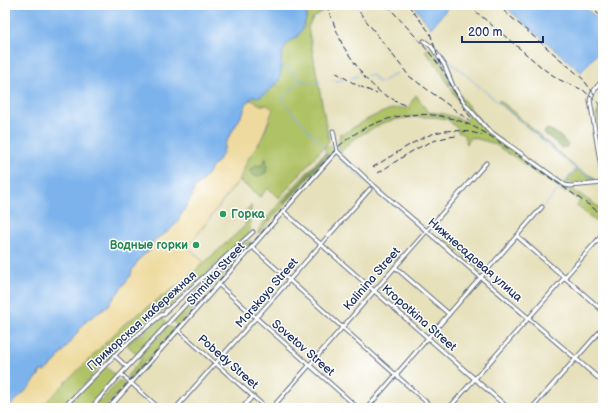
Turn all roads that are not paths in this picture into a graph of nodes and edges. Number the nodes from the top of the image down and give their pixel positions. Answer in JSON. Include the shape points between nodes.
{"nodes":[{"id":1,"x":424,"y":41,"type":"dead end"},
{"id":2,"x":603,"y":79,"type":"edge"},
{"id":3,"x":603,"y":84,"type":"edge"},
{"id":4,"x":595,"y":89,"type":"junction"},
{"id":5,"x":333,"y":131,"type":"dead end"},
{"id":6,"x":337,"y":151,"type":"junction"},
{"id":7,"x":486,"y":162,"type":"dead end"},
{"id":8,"x":603,"y":181,"type":"edge"},
{"id":9,"x":370,"y":189,"type":"dead end"},
{"id":10,"x":542,"y":208,"type":"dead end"},
{"id":11,"x":283,"y":211,"type":"junction"},
{"id":12,"x":427,"y":230,"type":"junction"},
{"id":13,"x":603,"y":234,"type":"edge"},
{"id":14,"x":517,"y":236,"type":"junction"},
{"id":15,"x":321,"y":244,"type":"junction"},
{"id":16,"x":252,"y":246,"type":"junction"},
{"id":17,"x":395,"y":267,"type":"junction"},
{"id":18,"x":207,"y":274,"type":"junction"},
{"id":19,"x":482,"y":277,"type":"junction"},
{"id":20,"x":211,"y":278,"type":"junction"},
{"id":21,"x":565,"y":278,"type":"junction"},
{"id":22,"x":290,"y":281,"type":"junction"},
{"id":23,"x":218,"y":284,"type":"junction"},
{"id":24,"x":374,"y":291,"type":"junction"},
{"id":25,"x":603,"y":311,"type":"edge"},
{"id":26,"x":449,"y":314,"type":"junction"},
{"id":27,"x":256,"y":318,"type":"junction"},
{"id":28,"x":530,"y":318,"type":"junction"},
{"id":29,"x":342,"y":328,"type":"junction"},
{"id":30,"x":603,"y":328,"type":"edge"},
{"id":31,"x":178,"y":330,"type":"junction"},
{"id":32,"x":428,"y":338,"type":"junction"},
{"id":33,"x":115,"y":356,"type":"junction"},
{"id":34,"x":576,"y":358,"type":"junction"},
{"id":35,"x":216,"y":364,"type":"junction"},
{"id":36,"x":309,"y":365,"type":"junction"},
{"id":37,"x":127,"y":367,"type":"junction"},
{"id":38,"x":121,"y":374,"type":"junction"},
{"id":39,"x":396,"y":375,"type":"junction"},
{"id":40,"x":475,"y":379,"type":"junction"},
{"id":41,"x":603,"y":382,"type":"edge"},
{"id":42,"x":131,"y":383,"type":"junction"},
{"id":43,"x":253,"y":396,"type":"junction"},
{"id":44,"x":63,"y":408,"type":"edge"},
{"id":45,"x":91,"y":408,"type":"edge"},
{"id":46,"x":109,"y":408,"type":"edge"},
{"id":47,"x":159,"y":408,"type":"edge"},
{"id":48,"x":176,"y":408,"type":"edge"},
{"id":49,"x":242,"y":408,"type":"edge"},
{"id":50,"x":266,"y":408,"type":"edge"},
{"id":51,"x":272,"y":408,"type":"edge"},
{"id":52,"x":358,"y":408,"type":"edge"},
{"id":53,"x":367,"y":408,"type":"edge"},
{"id":54,"x":433,"y":408,"type":"edge"},
{"id":55,"x":450,"y":408,"type":"edge"},
{"id":56,"x":508,"y":408,"type":"edge"},
{"id":57,"x":532,"y":408,"type":"edge"}],
"edges":[{"from":1,"to":8,"type":"street","via":[[444,64],[453,86],[465,104],[491,133],[566,186]]},
{"from":2,"to":4,"type":"street"},
{"from":3,"to":4,"type":"street"},
{"from":4,"to":8,"type":"street","via":[[590,100]]},
{"from":5,"to":6,"type":"street"},
{"from":6,"to":11,"type":"street","name":"Shmidta Street"},
{"from":6,"to":12,"type":"street","name":"Нижнесадовая улица"},
{"from":7,"to":12,"type":"street","name":"Kalinina Street"},
{"from":9,"to":15,"type":"street","name":"Morskaya Street"},
{"from":10,"to":14,"type":"street"},
{"from":11,"to":15,"type":"street","name":"Kropotkina Street"},
{"from":11,"to":16,"type":"street","name":"Shmidta Street"},
{"from":12,"to":17,"type":"street","name":"Kalinina Street"},
{"from":12,"to":19,"type":"street","name":"Нижнесадовая улица"},
{"from":13,"to":21,"type":"street"},
{"from":14,"to":19,"type":"street"},
{"from":14,"to":21,"type":"street"},
{"from":15,"to":22,"type":"street","name":"Morskaya Street"},
{"from":15,"to":24,"type":"street","name":"Kropotkina Street"},
{"from":16,"to":22,"type":"street"},
{"from":16,"to":23,"type":"street","name":"Shmidta Street"},
{"from":17,"to":24,"type":"street","name":"Kalinina Street"},
{"from":17,"to":26,"type":"street"},
{"from":18,"to":20,"type":"street"},
{"from":18,"to":20,"type":"street","name":"Приморская набережная","via":[[253,232]]},
{"from":18,"to":33,"type":"street","name":"Приморская набережная"},
{"from":19,"to":26,"type":"street"},
{"from":19,"to":28,"type":"street","name":"Нижнесадовая улица"},
{"from":20,"to":37,"type":"street"},
{"from":21,"to":25,"type":"street"},
{"from":21,"to":28,"type":"street"},
{"from":22,"to":27,"type":"street","name":"Morskaya Street"},
{"from":22,"to":29,"type":"street"},
{"from":23,"to":27,"type":"street","name":"Sovetov Street"},
{"from":23,"to":31,"type":"street","name":"Shmidta Street"},
{"from":24,"to":29,"type":"street","name":"Kalinina Street"},
{"from":24,"to":32,"type":"street","name":"Kropotkina Street"},
{"from":26,"to":32,"type":"street"},
{"from":27,"to":35,"type":"street","name":"Morskaya Street"},
{"from":27,"to":36,"type":"street","name":"Sovetov Street"},
{"from":28,"to":34,"type":"street","name":"Нижнесадовая улица"},
{"from":28,"to":40,"type":"street"},
{"from":29,"to":36,"type":"street","name":"Kalinina Street"},
{"from":29,"to":39,"type":"street"},
{"from":30,"to":34,"type":"street"},
{"from":31,"to":35,"type":"street","name":"Pobedy Street"},
{"from":31,"to":42,"type":"street","name":"Shmidta Street"},
{"from":32,"to":39,"type":"street"},
{"from":32,"to":40,"type":"street","name":"Kropotkina Street"},
{"from":33,"to":37,"type":"street"},
{"from":33,"to":44,"type":"street","name":"Приморская набережная"},
{"from":34,"to":41,"type":"street","name":"Нижнесадовая улица"},
{"from":34,"to":57,"type":"street"},
{"from":35,"to":43,"type":"street","name":"Pobedy Street"},
{"from":35,"to":48,"type":"street","name":"Morskaya Street"},
{"from":36,"to":51,"type":"street","name":"Kalinina Street"},
{"from":36,"to":52,"type":"street","name":"Sovetov Street"},
{"from":37,"to":38,"type":"street"},
{"from":38,"to":42,"type":"street"},
{"from":38,"to":45,"type":"street"},
{"from":39,"to":53,"type":"street"},
{"from":39,"to":54,"type":"street"},
{"from":40,"to":55,"type":"street"},
{"from":40,"to":56,"type":"street","name":"Kropotkina Street"},
{"from":42,"to":46,"type":"street","name":"Shmidta Street"},
{"from":42,"to":47,"type":"street"},
{"from":43,"to":49,"type":"street"},
{"from":43,"to":50,"type":"street","name":"Pobedy Street"}]}
